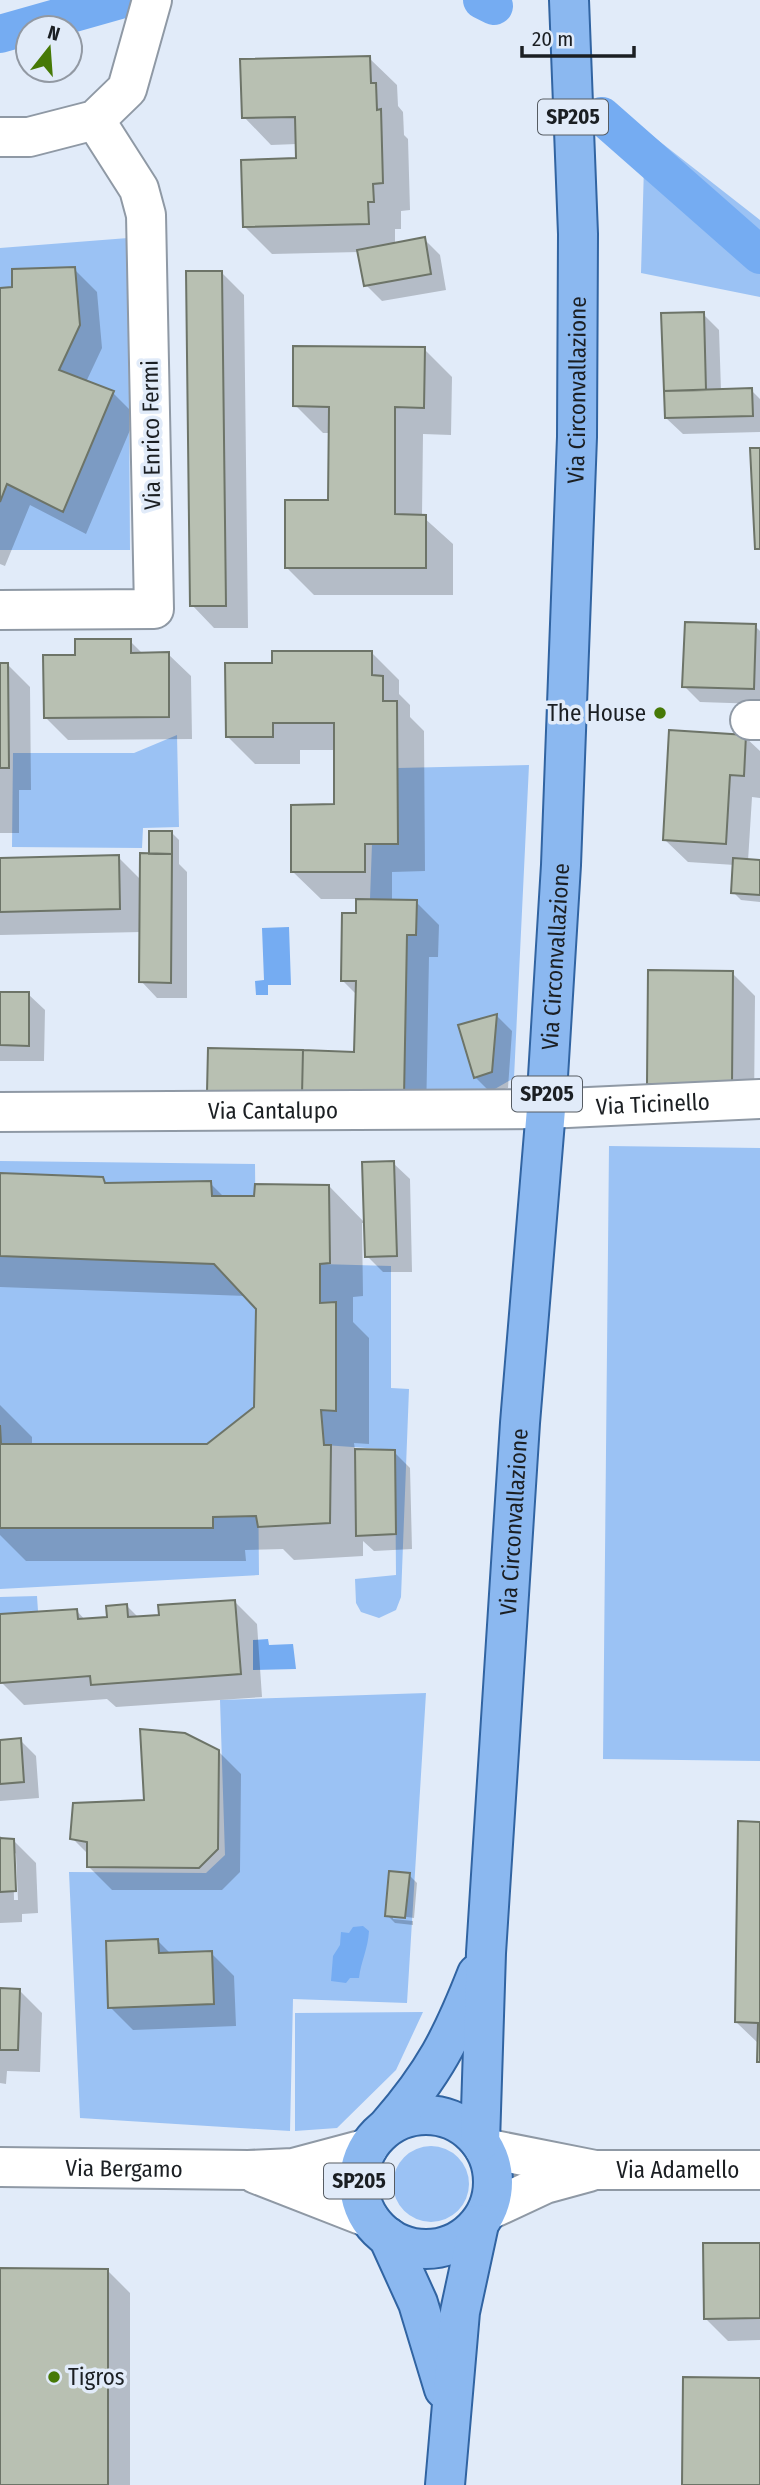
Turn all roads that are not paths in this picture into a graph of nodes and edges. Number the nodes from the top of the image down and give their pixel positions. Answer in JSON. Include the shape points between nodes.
{"nodes":[{"id":1,"x":569,"y":0,"type":"edge"},
{"id":2,"x":152,"y":3,"type":"edge"},
{"id":3,"x":95,"y":120,"type":"junction"},
{"id":4,"x":0,"y":137,"type":"edge"},
{"id":5,"x":0,"y":610,"type":"edge"},
{"id":6,"x":760,"y":1098,"type":"edge"},
{"id":7,"x":546,"y":1109,"type":"junction"},
{"id":8,"x":0,"y":1112,"type":"edge"},
{"id":9,"x":486,"y":1953,"type":"junction"},
{"id":10,"x":378,"y":2137,"type":"junction"},
{"id":11,"x":482,"y":2145,"type":"junction"},
{"id":12,"x":0,"y":2166,"type":"edge"},
{"id":13,"x":248,"y":2170,"type":"junction"},
{"id":14,"x":595,"y":2170,"type":"junction"},
{"id":15,"x":760,"y":2170,"type":"edge"},
{"id":16,"x":483,"y":2218,"type":"junction"},
{"id":17,"x":378,"y":2227,"type":"junction"},
{"id":18,"x":450,"y":2415,"type":"junction"},
{"id":19,"x":444,"y":2485,"type":"edge"}],
"edges":[{"from":1,"to":7,"type":"main road","name":"Via Circonvallazione","number":"SP205","via":[[578,234],[577,437]]},
{"from":2,"to":3,"type":"street","via":[[127,89]]},
{"from":3,"to":4,"type":"street","via":[[29,136]]},
{"from":3,"to":5,"type":"street","name":"Via Enrico Fermi","via":[[139,189],[146,215],[154,609]]},
{"from":6,"to":7,"type":"street","name":"Via Ticinello"},
{"from":7,"to":8,"type":"street","name":"Via Cantalupo"},
{"from":7,"to":9,"type":"main road","name":"Via Circonvallazione","number":"SP205","via":[[520,1423]]},
{"from":9,"to":10,"type":"main road","number":"SP205","via":[[452,2038],[424,2085]]},
{"from":9,"to":11,"type":"main road","number":"SP205"},
{"from":10,"to":11,"type":"main road","via":[[412,2116],[437,2116],[461,2125]]},
{"from":10,"to":13,"type":"street","name":"Via Bergamo","via":[[293,2168]]},
{"from":10,"to":17,"type":"main road","number":"SP205","via":[[361,2164],[359,2183]]},
{"from":11,"to":14,"type":"street"},
{"from":11,"to":16,"type":"main road","number":"SP205","via":[[492,2168],[493,2190]]},
{"from":12,"to":13,"type":"street","name":"Via Bergamo"},
{"from":13,"to":17,"type":"street","name":"Via Bergamo"},
{"from":14,"to":15,"type":"street","name":"Via Adamello"},
{"from":14,"to":16,"type":"street","via":[[545,2184]]},
{"from":16,"to":17,"type":"main road","via":[[464,2238],[425,2249],[406,2246]]},
{"from":16,"to":18,"type":"main road","number":"SP205","via":[[460,2312]]},
{"from":17,"to":18,"type":"main road","number":"SP205","via":[[422,2315]]},
{"from":18,"to":19,"type":"main road","number":"SP205"}]}
